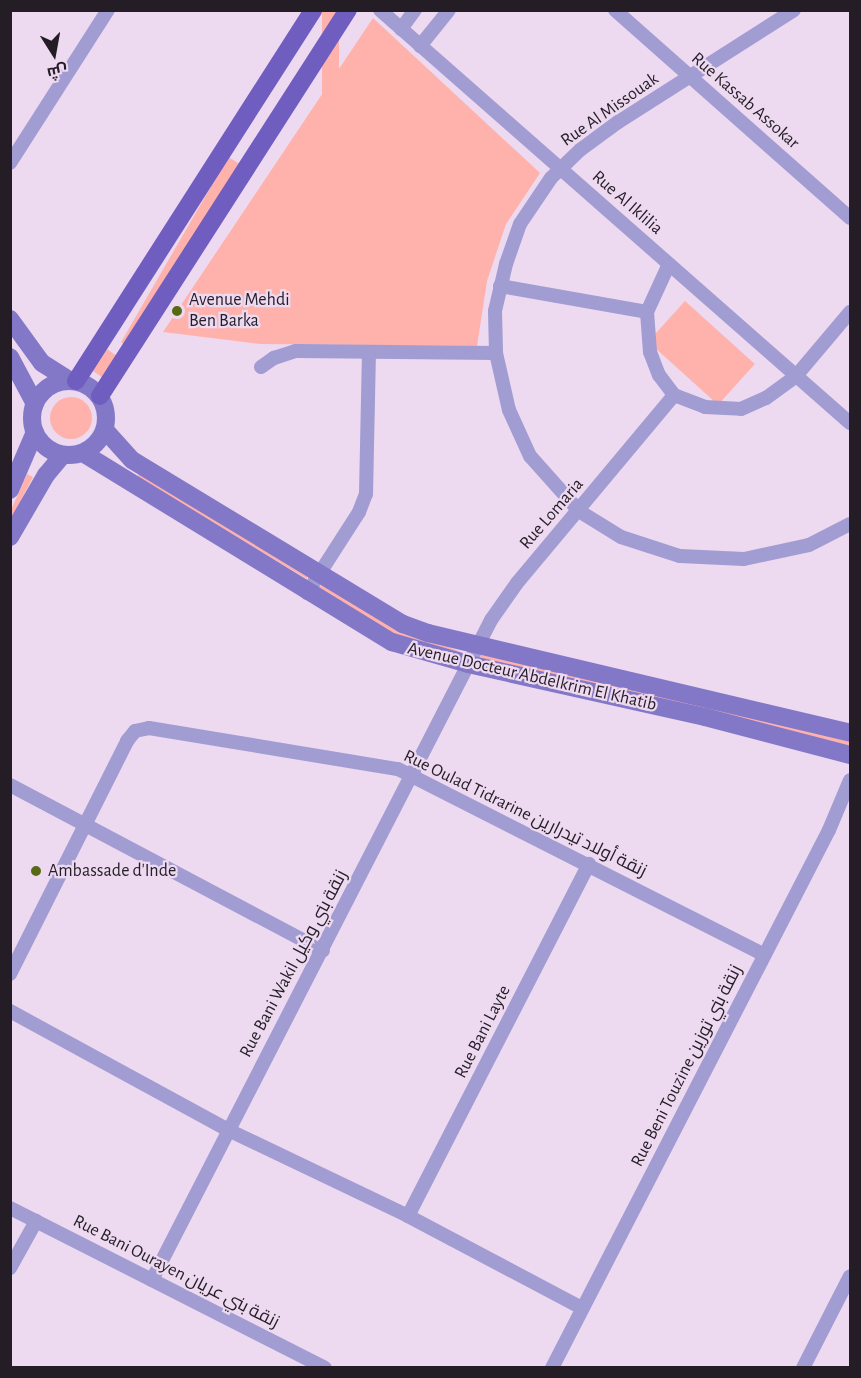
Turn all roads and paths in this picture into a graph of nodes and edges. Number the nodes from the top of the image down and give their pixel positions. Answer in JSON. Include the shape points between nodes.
{"nodes":[{"id":1,"x":108,"y":10,"type":"edge"},
{"id":2,"x":313,"y":10,"type":"edge"},
{"id":3,"x":348,"y":10,"type":"edge"},
{"id":4,"x":380,"y":10,"type":"edge"},
{"id":5,"x":415,"y":10,"type":"edge"},
{"id":6,"x":448,"y":10,"type":"edge"},
{"id":7,"x":615,"y":10,"type":"edge"},
{"id":8,"x":794,"y":10,"type":"edge"},
{"id":9,"x":401,"y":29,"type":"junction"},
{"id":10,"x":420,"y":46,"type":"junction"},
{"id":11,"x":691,"y":78,"type":"junction"},
{"id":12,"x":10,"y":163,"type":"edge"},
{"id":13,"x":560,"y":168,"type":"junction"},
{"id":14,"x":850,"y":218,"type":"edge"},
{"id":15,"x":669,"y":264,"type":"junction"},
{"id":16,"x":500,"y":286,"type":"junction"},
{"id":17,"x":646,"y":312,"type":"junction"},
{"id":18,"x":850,"y":312,"type":"edge"},
{"id":19,"x":10,"y":319,"type":"edge"},
{"id":20,"x":369,"y":353,"type":"junction"},
{"id":21,"x":496,"y":353,"type":"junction"},
{"id":22,"x":10,"y":357,"type":"edge"},
{"id":23,"x":261,"y":367,"type":"dead end"},
{"id":24,"x":796,"y":376,"type":"junction"},
{"id":25,"x":74,"y":381,"type":"junction"},
{"id":26,"x":674,"y":395,"type":"junction"},
{"id":27,"x":100,"y":396,"type":"junction"},
{"id":28,"x":35,"y":404,"type":"junction"},
{"id":29,"x":850,"y":423,"type":"edge"},
{"id":30,"x":105,"y":430,"type":"junction"},
{"id":31,"x":35,"y":432,"type":"junction"},
{"id":32,"x":83,"y":453,"type":"junction"},
{"id":33,"x":63,"y":455,"type":"junction"},
{"id":34,"x":10,"y":490,"type":"edge"},
{"id":35,"x":579,"y":511,"type":"junction"},
{"id":36,"x":850,"y":524,"type":"edge"},
{"id":37,"x":10,"y":537,"type":"edge"},
{"id":38,"x":318,"y":574,"type":"junction"},
{"id":39,"x":307,"y":593,"type":"junction"},
{"id":40,"x":477,"y":645,"type":"junction"},
{"id":41,"x":468,"y":664,"type":"junction"},
{"id":42,"x":850,"y":733,"type":"edge"},
{"id":43,"x":850,"y":755,"type":"edge"},
{"id":44,"x":412,"y":775,"type":"junction"},
{"id":45,"x":850,"y":780,"type":"edge"},
{"id":46,"x":10,"y":785,"type":"edge"},
{"id":47,"x":87,"y":827,"type":"junction"},
{"id":48,"x":589,"y":864,"type":"junction"},
{"id":49,"x":323,"y":951,"type":"junction"},
{"id":50,"x":765,"y":955,"type":"junction"},
{"id":51,"x":10,"y":974,"type":"edge"},
{"id":52,"x":10,"y":1011,"type":"edge"},
{"id":53,"x":226,"y":1129,"type":"junction"},
{"id":54,"x":10,"y":1208,"type":"edge"},
{"id":55,"x":408,"y":1216,"type":"junction"},
{"id":56,"x":36,"y":1221,"type":"junction"},
{"id":57,"x":10,"y":1268,"type":"edge"},
{"id":58,"x":850,"y":1276,"type":"edge"},
{"id":59,"x":152,"y":1280,"type":"junction"},
{"id":60,"x":582,"y":1308,"type":"junction"},
{"id":61,"x":308,"y":1364,"type":"edge"},
{"id":62,"x":325,"y":1368,"type":"edge"},
{"id":63,"x":552,"y":1368,"type":"edge"},
{"id":64,"x":802,"y":1368,"type":"edge"}],
"edges":[{"from":1,"to":12,"type":"street"},
{"from":2,"to":25,"type":"main road"},
{"from":3,"to":27,"type":"main road"},
{"from":4,"to":9,"type":"street","name":"Rue Al Iklilia"},
{"from":5,"to":9,"type":"street"},
{"from":6,"to":10,"type":"street"},
{"from":7,"to":11,"type":"street","name":"Rue Kassab Assokar"},
{"from":8,"to":11,"type":"street","name":"Rue Al Missouak"},
{"from":9,"to":10,"type":"street","name":"Rue Al Iklilia"},
{"from":10,"to":13,"type":"street","name":"Rue Al Iklilia"},
{"from":11,"to":13,"type":"street","name":"Rue Al Missouak","via":[[618,122]]},
{"from":11,"to":14,"type":"street","name":"Rue Kassab Assokar"},
{"from":13,"to":15,"type":"street","name":"Rue Al Iklilia"},
{"from":13,"to":16,"type":"street","name":"Rue Al Missouak","via":[[520,224]]},
{"from":15,"to":17,"type":"street"},
{"from":15,"to":24,"type":"street","name":"Rue Al Iklilia"},
{"from":16,"to":17,"type":"street"},
{"from":16,"to":21,"type":"street","name":"Rue Al Missouak","via":[[495,311]]},
{"from":17,"to":26,"type":"street","via":[[650,352],[659,375]]},
{"from":18,"to":24,"type":"street"},
{"from":19,"to":25,"type":"main road","via":[[42,363]]},
{"from":20,"to":21,"type":"street"},
{"from":20,"to":23,"type":"street","via":[[296,351]]},
{"from":20,"to":38,"type":"street","via":[[366,494],[359,512]]},
{"from":21,"to":35,"type":"street","name":"Rue Al Missouak","via":[[509,410],[530,456]]},
{"from":22,"to":28,"type":"main road"},
{"from":24,"to":26,"type":"street","via":[[766,398],[741,409],[705,407]]},
{"from":24,"to":29,"type":"street","name":"Rue Al Iklilia"},
{"from":25,"to":27,"type":"main road"},
{"from":25,"to":28,"type":"main road","via":[[49,386]]},
{"from":26,"to":35,"type":"street","name":"Rue Lomaria"},
{"from":27,"to":30,"type":"main road","via":[[106,412]]},
{"from":28,"to":31,"type":"main road"},
{"from":30,"to":32,"type":"main road","via":[[100,440]]},
{"from":30,"to":38,"type":"main road","name":"Avenue Docteur Abdelkrim El Khatib","via":[[132,460]]},
{"from":31,"to":33,"type":"main road","via":[[46,447]]},
{"from":31,"to":34,"type":"main road"},
{"from":32,"to":33,"type":"main road"},
{"from":32,"to":39,"type":"main road","name":"Avenue Docteur Abdelkrim El Khatib"},
{"from":33,"to":37,"type":"main road","via":[[46,475]]},
{"from":35,"to":36,"type":"street","name":"Rue Al Missouak","via":[[648,548],[719,560],[785,552],[832,536]]},
{"from":35,"to":40,"type":"street","name":"Rue Lomaria","via":[[505,598]]},
{"from":38,"to":39,"type":"street"},
{"from":38,"to":40,"type":"main road","name":"Avenue Docteur Abdelkrim El Khatib","via":[[403,624]]},
{"from":39,"to":41,"type":"main road","name":"Avenue Docteur Abdelkrim El Khatib","via":[[392,642]]},
{"from":40,"to":41,"type":"street","name":"Rue Lomaria"},
{"from":40,"to":42,"type":"main road","name":"Avenue Docteur Abdelkrim El Khatib"},
{"from":41,"to":43,"type":"main road","name":"Avenue Docteur Abdelkrim El Khatib","via":[[705,717]]},
{"from":41,"to":44,"type":"street","name":"Rue Bani Wakil زنقة بني وكيل"},
{"from":44,"to":47,"type":"street","name":"Rue Oulad Tidrarine زنقة أولاد تيدرارين","via":[[371,762],[141,729],[127,741]]},
{"from":44,"to":48,"type":"street","name":"Rue Oulad Tidrarine زنقة أولاد تيدرارين"},
{"from":44,"to":49,"type":"street","name":"Rue Bani Wakil زنقة بني وكيل"},
{"from":45,"to":50,"type":"street","name":"Rue Beni Touzine زنقة بني توزين"},
{"from":46,"to":47,"type":"street"},
{"from":47,"to":49,"type":"street"},
{"from":47,"to":51,"type":"street","name":"Rue Oulad Tidrarine زنقة أولاد تيدرارين"},
{"from":48,"to":50,"type":"street","name":"Rue Oulad Tidrarine زنقة أولاد تيدرارين"},
{"from":48,"to":55,"type":"street","name":"Rue Bani Layte"},
{"from":49,"to":53,"type":"street","name":"Rue Bani Wakil زنقة بني وكيل"},
{"from":50,"to":60,"type":"street","name":"Rue Beni Touzine زنقة بني توزين"},
{"from":52,"to":53,"type":"street"},
{"from":53,"to":55,"type":"street"},
{"from":53,"to":59,"type":"street","name":"Rue Bani Wakil زنقة بني وكيل"},
{"from":54,"to":56,"type":"street","name":"Rue Bani Ourayen زنقة بني عريان"},
{"from":55,"to":60,"type":"street"},
{"from":56,"to":57,"type":"street"},
{"from":56,"to":59,"type":"street","name":"Rue Bani Ourayen زنقة بني عريان"},
{"from":58,"to":64,"type":"street"},
{"from":59,"to":61,"type":"street","name":"Rue Bani Ourayen زنقة بني عريان"},
{"from":60,"to":63,"type":"street","name":"Rue Beni Touzine زنقة بني توزين"},
{"from":61,"to":62,"type":"street","name":"Rue Bani Ourayen زنقة بني عريان"}]}
